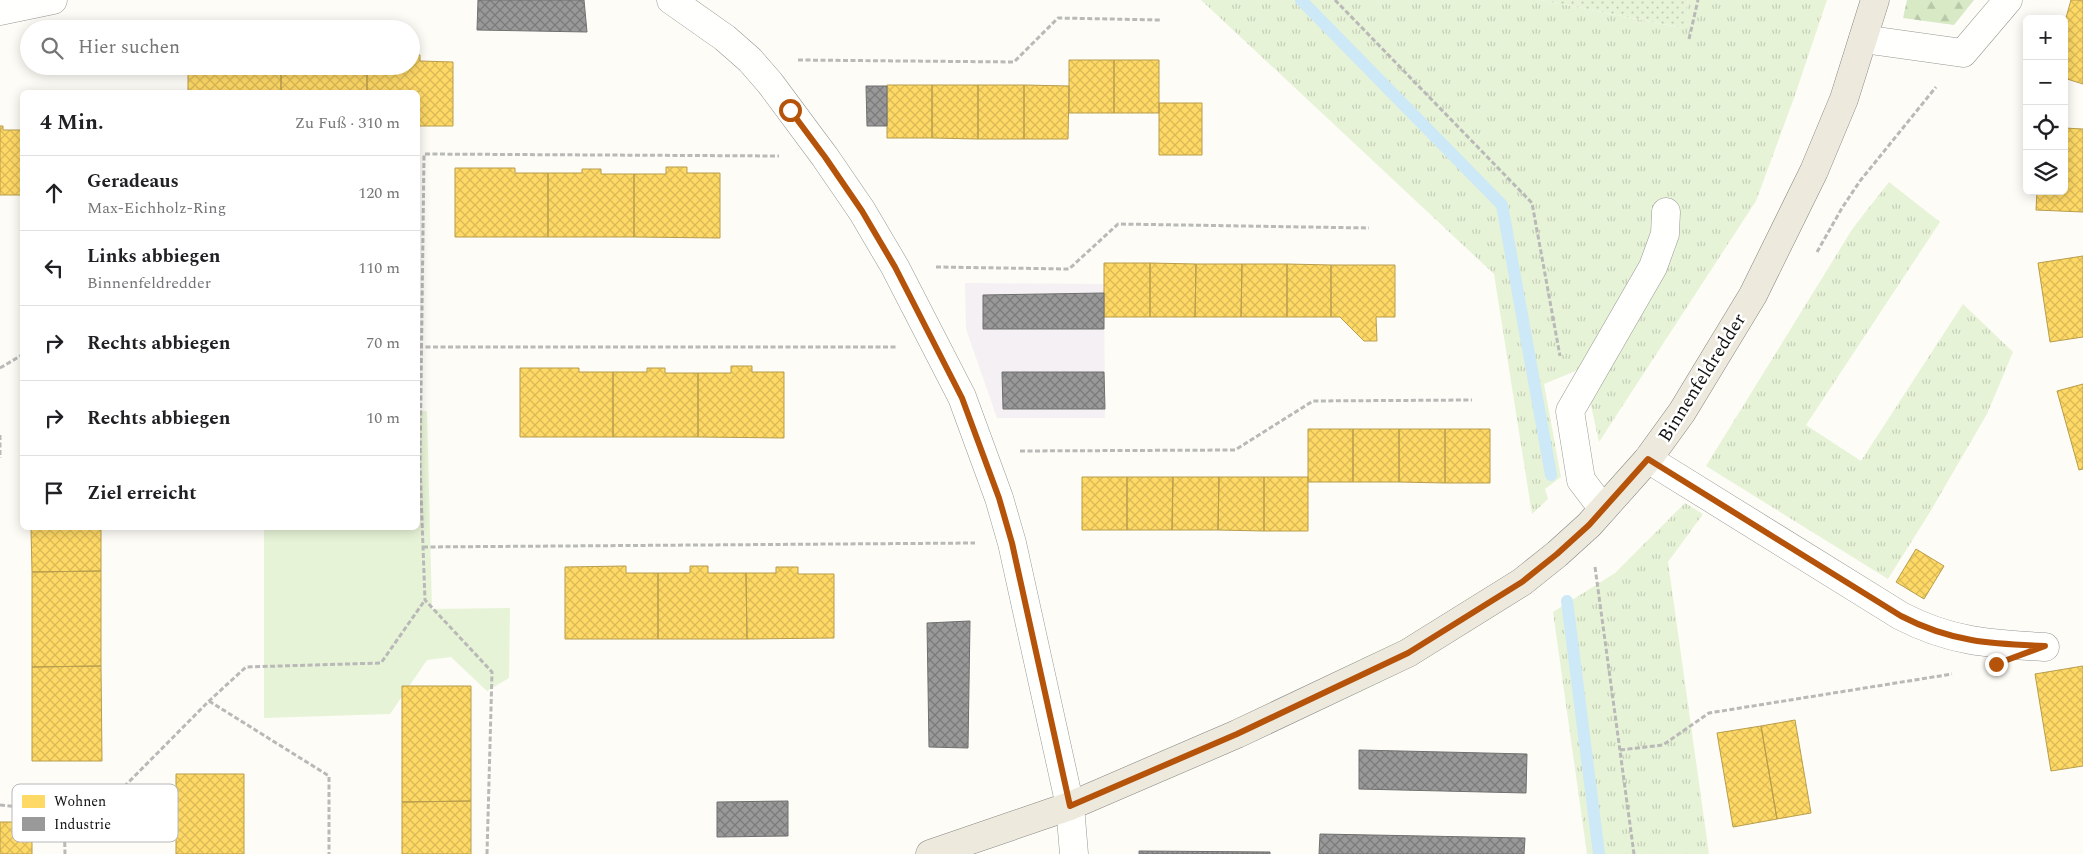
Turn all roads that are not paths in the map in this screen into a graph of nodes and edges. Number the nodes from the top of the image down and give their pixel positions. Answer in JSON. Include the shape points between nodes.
{"nodes":[{"id":1,"x":53,"y":0,"type":"edge"},
{"id":2,"x":671,"y":0,"type":"edge"},
{"id":3,"x":1875,"y":0,"type":"edge"},
{"id":4,"x":2008,"y":0,"type":"edge"},
{"id":5,"x":0,"y":11,"type":"edge"},
{"id":6,"x":1863,"y":38,"type":"junction"},
{"id":7,"x":1666,"y":212,"type":"dead end"},
{"id":8,"x":1648,"y":459,"type":"junction"},
{"id":9,"x":1596,"y":517,"type":"junction"},
{"id":10,"x":2045,"y":646,"type":"dead end"},
{"id":11,"x":1070,"y":806,"type":"junction"},
{"id":12,"x":930,"y":854,"type":"edge"},
{"id":13,"x":1074,"y":854,"type":"edge"}],
"edges":[{"from":1,"to":5,"type":"street"},
{"from":2,"to":11,"type":"street","via":[[725,38],[770,83],[862,211],[938,347],[962,398],[1012,543]]},
{"from":3,"to":6,"type":"main road","name":"Binnenfeldredder"},
{"from":4,"to":6,"type":"street","via":[[1963,53]]},
{"from":6,"to":8,"type":"main road","name":"Binnenfeldredder","via":[[1844,99],[1814,171],[1753,295],[1682,412]]},
{"from":7,"to":9,"type":"street","via":[[1665,234],[1653,267],[1570,411],[1581,480]]},
{"from":8,"to":9,"type":"main road","name":"Binnenfeldredder"},
{"from":8,"to":10,"type":"street","via":[[1927,629],[1962,640]]},
{"from":9,"to":11,"type":"main road","name":"Binnenfeldredder","via":[[1522,582],[1408,653],[1237,734]]},
{"from":11,"to":12,"type":"main road","name":"Binnenfeldredder"},
{"from":11,"to":13,"type":"street"}]}
